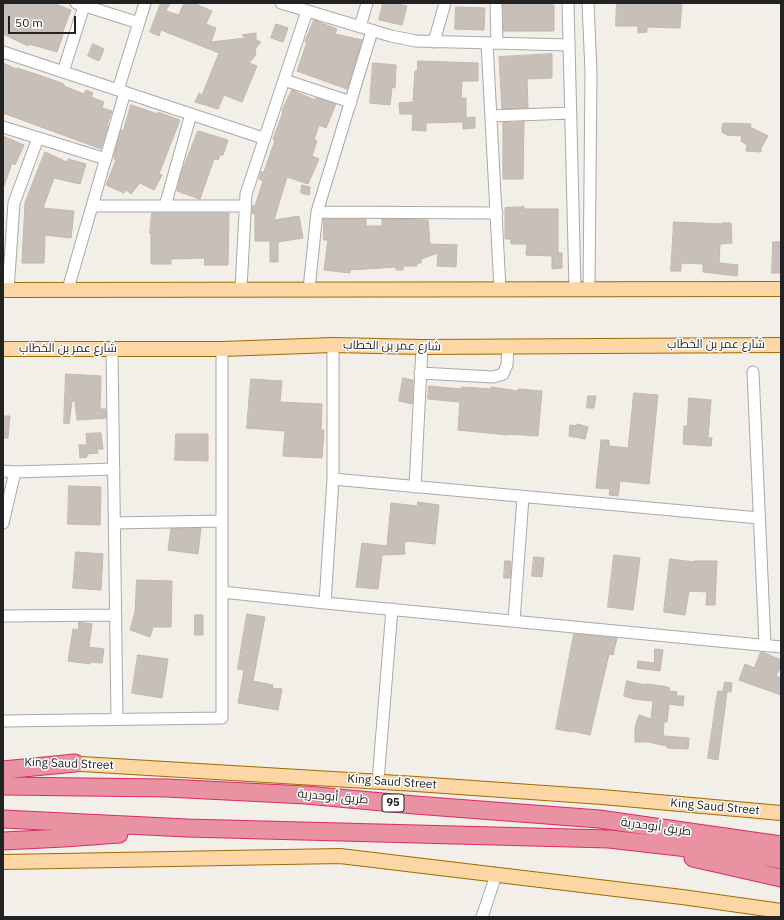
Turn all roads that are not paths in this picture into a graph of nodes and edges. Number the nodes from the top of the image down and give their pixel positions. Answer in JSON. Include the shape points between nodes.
{"nodes":[{"id":1,"x":145,"y":3,"type":"edge"},
{"id":2,"x":281,"y":3,"type":"edge"},
{"id":3,"x":367,"y":3,"type":"edge"},
{"id":4,"x":445,"y":3,"type":"edge"},
{"id":5,"x":496,"y":3,"type":"edge"},
{"id":6,"x":568,"y":3,"type":"edge"},
{"id":7,"x":588,"y":3,"type":"edge"},
{"id":8,"x":84,"y":5,"type":"edge"},
{"id":9,"x":307,"y":11,"type":"junction"},
{"id":10,"x":139,"y":23,"type":"junction"},
{"id":11,"x":360,"y":27,"type":"junction"},
{"id":12,"x":372,"y":31,"type":"junction"},
{"id":13,"x":434,"y":42,"type":"junction"},
{"id":14,"x":492,"y":43,"type":"junction"},
{"id":15,"x":569,"y":45,"type":"junction"},
{"id":16,"x":3,"y":52,"type":"edge"},
{"id":17,"x":64,"y":72,"type":"junction"},
{"id":18,"x":284,"y":80,"type":"junction"},
{"id":19,"x":122,"y":91,"type":"junction"},
{"id":20,"x":350,"y":102,"type":"junction"},
{"id":21,"x":571,"y":113,"type":"junction"},
{"id":22,"x":191,"y":114,"type":"junction"},
{"id":23,"x":491,"y":116,"type":"junction"},
{"id":24,"x":3,"y":127,"type":"edge"},
{"id":25,"x":38,"y":138,"type":"junction"},
{"id":26,"x":264,"y":138,"type":"junction"},
{"id":27,"x":106,"y":159,"type":"junction"},
{"id":28,"x":8,"y":203,"type":"edge"},
{"id":29,"x":92,"y":206,"type":"junction"},
{"id":30,"x":165,"y":206,"type":"junction"},
{"id":31,"x":245,"y":206,"type":"junction"},
{"id":32,"x":317,"y":212,"type":"junction"},
{"id":33,"x":497,"y":214,"type":"junction"},
{"id":34,"x":68,"y":289,"type":"junction"},
{"id":35,"x":241,"y":289,"type":"junction"},
{"id":36,"x":309,"y":289,"type":"junction"},
{"id":37,"x":500,"y":289,"type":"junction"},
{"id":38,"x":582,"y":289,"type":"junction"},
{"id":39,"x":781,"y":289,"type":"edge"},
{"id":40,"x":5,"y":290,"type":"edge"},
{"id":41,"x":333,"y":345,"type":"junction"},
{"id":42,"x":781,"y":345,"type":"edge"},
{"id":43,"x":508,"y":347,"type":"junction"},
{"id":44,"x":422,"y":348,"type":"junction"},
{"id":45,"x":3,"y":349,"type":"edge"},
{"id":46,"x":112,"y":349,"type":"junction"},
{"id":47,"x":222,"y":349,"type":"junction"},
{"id":48,"x":753,"y":372,"type":"dead end"},
{"id":49,"x":420,"y":373,"type":"junction"},
{"id":50,"x":114,"y":470,"type":"junction"},
{"id":51,"x":3,"y":471,"type":"edge"},
{"id":52,"x":15,"y":472,"type":"junction"},
{"id":53,"x":333,"y":480,"type":"junction"},
{"id":54,"x":415,"y":487,"type":"junction"},
{"id":55,"x":523,"y":496,"type":"junction"},
{"id":56,"x":759,"y":518,"type":"junction"},
{"id":57,"x":222,"y":521,"type":"junction"},
{"id":58,"x":3,"y":523,"type":"edge"},
{"id":59,"x":114,"y":523,"type":"junction"},
{"id":60,"x":222,"y":592,"type":"junction"},
{"id":61,"x":325,"y":603,"type":"junction"},
{"id":62,"x":392,"y":610,"type":"junction"},
{"id":63,"x":116,"y":615,"type":"junction"},
{"id":64,"x":3,"y":616,"type":"edge"},
{"id":65,"x":514,"y":621,"type":"junction"},
{"id":66,"x":765,"y":646,"type":"junction"},
{"id":67,"x":781,"y":647,"type":"edge"},
{"id":68,"x":118,"y":719,"type":"junction"},
{"id":69,"x":3,"y":721,"type":"edge"},
{"id":70,"x":3,"y":762,"type":"edge"},
{"id":71,"x":75,"y":763,"type":"junction"},
{"id":72,"x":3,"y":770,"type":"edge"},
{"id":73,"x":378,"y":781,"type":"junction"},
{"id":74,"x":3,"y":786,"type":"edge"},
{"id":75,"x":781,"y":813,"type":"edge"},
{"id":76,"x":3,"y":819,"type":"edge"},
{"id":77,"x":187,"y":828,"type":"junction"},
{"id":78,"x":609,"y":839,"type":"junction"},
{"id":79,"x":3,"y":841,"type":"edge"},
{"id":80,"x":781,"y":845,"type":"edge"},
{"id":81,"x":781,"y":860,"type":"edge"},
{"id":82,"x":3,"y":862,"type":"edge"},
{"id":83,"x":496,"y":875,"type":"junction"},
{"id":84,"x":781,"y":878,"type":"edge"},
{"id":85,"x":781,"y":910,"type":"edge"},
{"id":86,"x":482,"y":917,"type":"edge"}],
"edges":[{"from":1,"to":10,"type":"street"},
{"from":2,"to":9,"type":"street"},
{"from":3,"to":11,"type":"street"},
{"from":4,"to":13,"type":"street"},
{"from":5,"to":14,"type":"street"},
{"from":6,"to":15,"type":"street"},
{"from":7,"to":38,"type":"street","via":[[591,72]]},
{"from":8,"to":10,"type":"street"},
{"from":8,"to":17,"type":"street"},
{"from":9,"to":11,"type":"street"},
{"from":9,"to":18,"type":"street"},
{"from":10,"to":19,"type":"street"},
{"from":11,"to":12,"type":"street"},
{"from":12,"to":13,"type":"street","via":[[416,41]]},
{"from":12,"to":20,"type":"street"},
{"from":13,"to":14,"type":"street"},
{"from":14,"to":15,"type":"street"},
{"from":14,"to":23,"type":"street"},
{"from":15,"to":21,"type":"street"},
{"from":16,"to":17,"type":"street"},
{"from":17,"to":19,"type":"street"},
{"from":18,"to":20,"type":"street"},
{"from":18,"to":26,"type":"street"},
{"from":19,"to":22,"type":"street"},
{"from":19,"to":27,"type":"street"},
{"from":20,"to":32,"type":"street"},
{"from":21,"to":23,"type":"street"},
{"from":21,"to":38,"type":"street"},
{"from":22,"to":26,"type":"street"},
{"from":22,"to":30,"type":"street"},
{"from":23,"to":33,"type":"street"},
{"from":24,"to":25,"type":"street"},
{"from":25,"to":27,"type":"street"},
{"from":25,"to":28,"type":"street"},
{"from":26,"to":31,"type":"street","via":[[246,194]]},
{"from":27,"to":29,"type":"street"},
{"from":28,"to":40,"type":"street"},
{"from":29,"to":30,"type":"street"},
{"from":29,"to":34,"type":"street"},
{"from":30,"to":31,"type":"street"},
{"from":31,"to":35,"type":"street"},
{"from":32,"to":33,"type":"street"},
{"from":32,"to":36,"type":"street"},
{"from":33,"to":37,"type":"street"},
{"from":34,"to":35,"type":"main road"},
{"from":34,"to":40,"type":"main road"},
{"from":35,"to":36,"type":"main road"},
{"from":36,"to":37,"type":"main road"},
{"from":37,"to":38,"type":"main road"},
{"from":38,"to":39,"type":"main road"},
{"from":41,"to":44,"type":"main road","name":"شارع عمر بن الخطاب"},
{"from":41,"to":47,"type":"main road","name":"شارع عمر بن الخطاب"},
{"from":41,"to":53,"type":"street"},
{"from":42,"to":43,"type":"main road","name":"شارع عمر بن الخطاب"},
{"from":43,"to":44,"type":"main road","name":"شارع عمر بن الخطاب"},
{"from":43,"to":49,"type":"street","via":[[507,364],[503,374],[493,377]]},
{"from":44,"to":49,"type":"street"},
{"from":45,"to":46,"type":"main road","name":"شارع عمر بن الخطاب"},
{"from":46,"to":47,"type":"main road","name":"شارع عمر بن الخطاب"},
{"from":46,"to":50,"type":"street"},
{"from":47,"to":57,"type":"street"},
{"from":48,"to":56,"type":"street"},
{"from":49,"to":54,"type":"street"},
{"from":50,"to":52,"type":"street"},
{"from":50,"to":59,"type":"street"},
{"from":51,"to":52,"type":"street"},
{"from":52,"to":58,"type":"street"},
{"from":53,"to":54,"type":"street"},
{"from":53,"to":61,"type":"street"},
{"from":54,"to":55,"type":"street"},
{"from":55,"to":56,"type":"street"},
{"from":55,"to":65,"type":"street"},
{"from":56,"to":66,"type":"street"},
{"from":57,"to":59,"type":"street"},
{"from":57,"to":60,"type":"street"},
{"from":59,"to":63,"type":"street"},
{"from":60,"to":61,"type":"street"},
{"from":60,"to":68,"type":"street","via":[[222,718]]},
{"from":61,"to":62,"type":"street"},
{"from":62,"to":65,"type":"street"},
{"from":62,"to":73,"type":"street"},
{"from":63,"to":64,"type":"street"},
{"from":63,"to":68,"type":"street"},
{"from":65,"to":66,"type":"street"},
{"from":66,"to":67,"type":"street"},
{"from":68,"to":69,"type":"street"},
{"from":70,"to":71,"type":"main road","name":"King Saud Street"},
{"from":71,"to":72,"type":"highway"},
{"from":71,"to":73,"type":"main road","name":"King Saud Street"},
{"from":73,"to":75,"type":"main road","name":"King Saud Street"},
{"from":74,"to":80,"type":"highway","name":"طريق أبوحدرية","number":"95","via":[[166,788],[306,794],[599,819]]},
{"from":76,"to":77,"type":"highway","name":"طريق أبوحدرية"},
{"from":77,"to":78,"type":"highway","name":"طريق أبوحدرية"},
{"from":77,"to":79,"type":"highway"},
{"from":78,"to":81,"type":"highway","name":"طريق أبوحدرية"},
{"from":78,"to":84,"type":"highway"},
{"from":82,"to":83,"type":"main road","via":[[340,856]]},
{"from":83,"to":85,"type":"main road"},
{"from":83,"to":86,"type":"street"}]}
